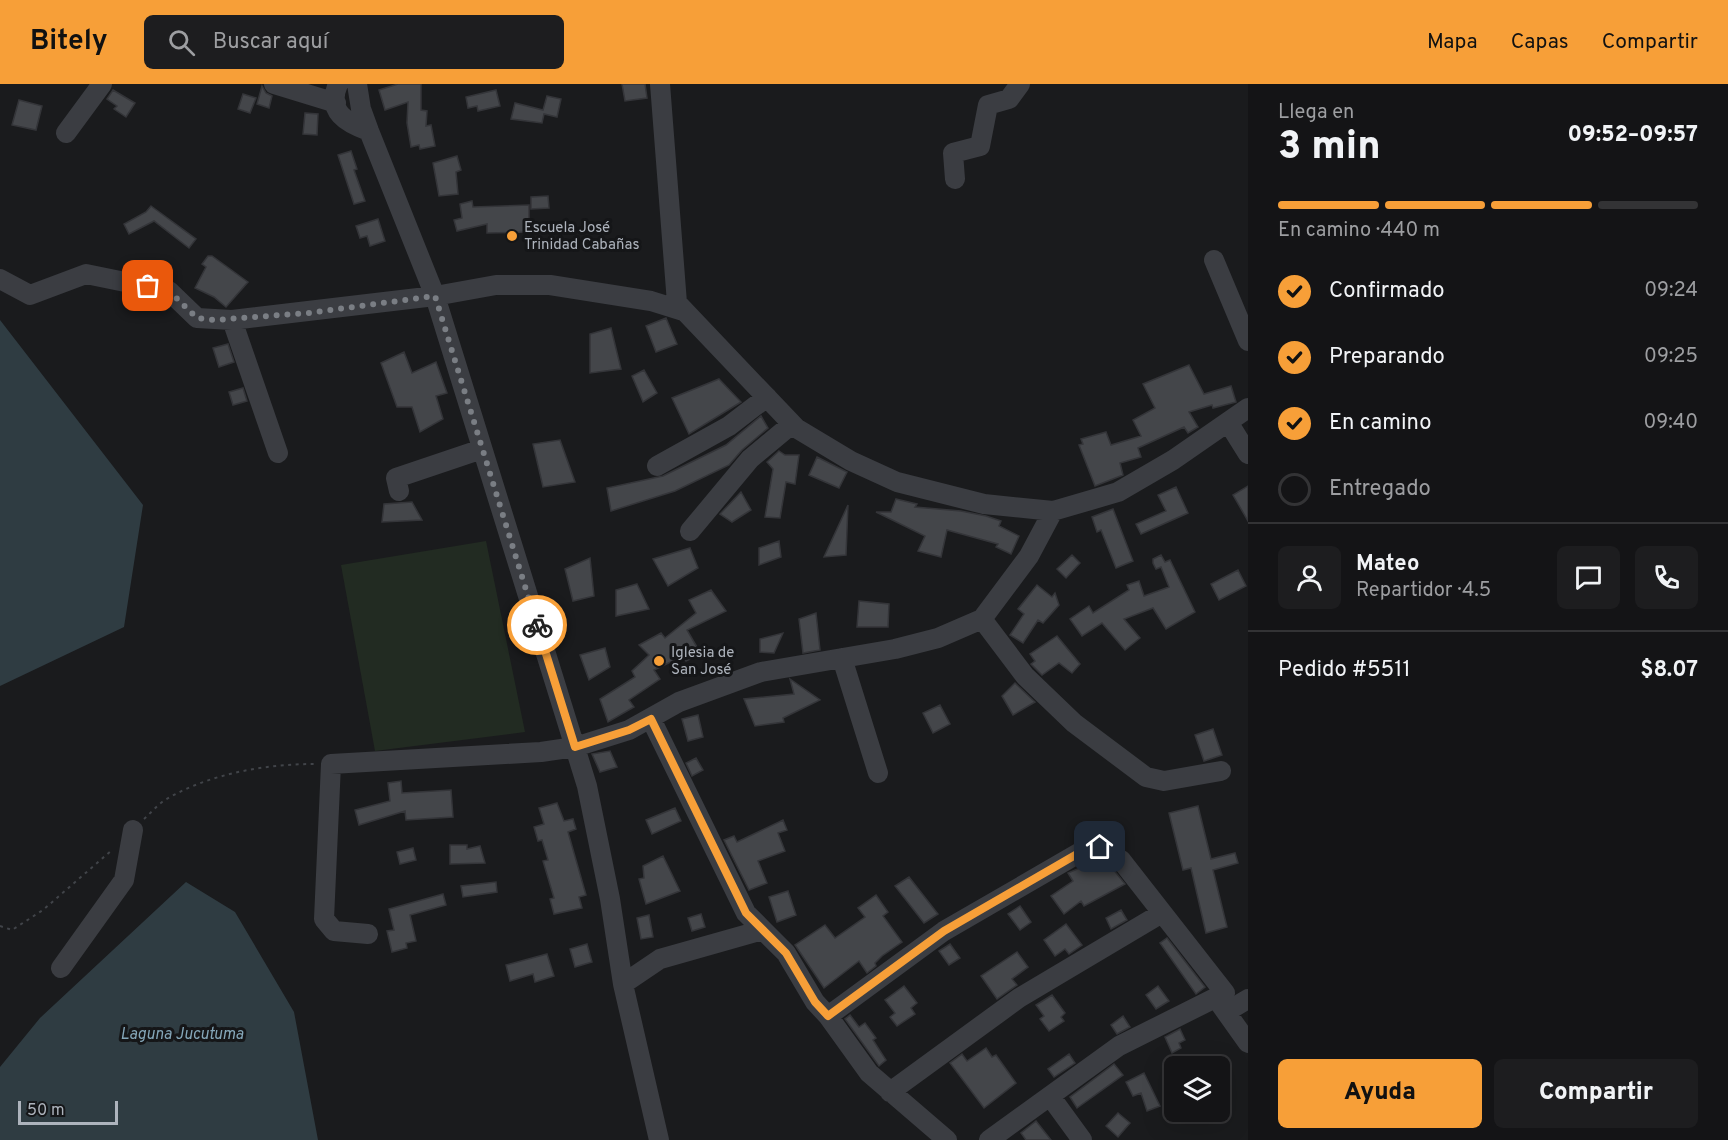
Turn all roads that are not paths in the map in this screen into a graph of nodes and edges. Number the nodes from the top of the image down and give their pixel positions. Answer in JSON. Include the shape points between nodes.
{"nodes":[{"id":1,"x":102,"y":84,"type":"edge"},
{"id":2,"x":274,"y":84,"type":"edge"},
{"id":3,"x":357,"y":84,"type":"edge"},
{"id":4,"x":660,"y":84,"type":"edge"},
{"id":5,"x":1020,"y":84,"type":"edge"},
{"id":6,"x":337,"y":94,"type":"edge"},
{"id":7,"x":369,"y":131,"type":"junction"},
{"id":8,"x":66,"y":133,"type":"dead end"},
{"id":9,"x":955,"y":179,"type":"dead end"},
{"id":10,"x":1214,"y":260,"type":"dead end"},
{"id":11,"x":0,"y":279,"type":"edge"},
{"id":12,"x":435,"y":296,"type":"junction"},
{"id":13,"x":682,"y":311,"type":"junction"},
{"id":14,"x":232,"y":320,"type":"junction"},
{"id":15,"x":1248,"y":341,"type":"edge"},
{"id":16,"x":767,"y":397,"type":"junction"},
{"id":17,"x":1248,"y":408,"type":"edge"},
{"id":18,"x":1228,"y":422,"type":"junction"},
{"id":19,"x":792,"y":424,"type":"junction"},
{"id":20,"x":482,"y":449,"type":"junction"},
{"id":21,"x":279,"y":453,"type":"dead end"},
{"id":22,"x":1248,"y":454,"type":"edge"},
{"id":23,"x":657,"y":466,"type":"dead end"},
{"id":24,"x":399,"y":491,"type":"dead end"},
{"id":25,"x":1053,"y":512,"type":"junction"},
{"id":26,"x":690,"y":531,"type":"dead end"},
{"id":27,"x":982,"y":620,"type":"junction"},
{"id":28,"x":842,"y":658,"type":"junction"},
{"id":29,"x":651,"y":719,"type":"junction"},
{"id":30,"x":575,"y":747,"type":"junction"},
{"id":31,"x":1221,"y":771,"type":"dead end"},
{"id":32,"x":878,"y":773,"type":"dead end"},
{"id":33,"x":133,"y":831,"type":"road end"},
{"id":34,"x":1162,"y":913,"type":"junction"},
{"id":35,"x":763,"y":930,"type":"junction"},
{"id":36,"x":368,"y":934,"type":"dead end"},
{"id":37,"x":61,"y":968,"type":"dead end"},
{"id":38,"x":623,"y":984,"type":"junction"},
{"id":39,"x":1248,"y":999,"type":"edge"},
{"id":40,"x":1221,"y":1005,"type":"junction"},
{"id":41,"x":828,"y":1016,"type":"junction"},
{"id":42,"x":1248,"y":1043,"type":"edge"},
{"id":43,"x":890,"y":1092,"type":"junction"},
{"id":44,"x":1050,"y":1096,"type":"junction"},
{"id":45,"x":659,"y":1140,"type":"edge"},
{"id":46,"x":947,"y":1140,"type":"edge"},
{"id":47,"x":989,"y":1140,"type":"edge"},
{"id":48,"x":1083,"y":1140,"type":"edge"}],
"edges":[{"from":1,"to":8,"type":"street"},
{"from":2,"to":6,"type":"street"},
{"from":3,"to":7,"type":"street"},
{"from":4,"to":13,"type":"street","via":[[677,303]]},
{"from":5,"to":9,"type":"street","via":[[1009,99],[988,105],[980,146],[953,153]]},
{"from":6,"to":7,"type":"street","via":[[340,116]]},
{"from":7,"to":12,"type":"street"},
{"from":10,"to":15,"type":"street"},
{"from":11,"to":14,"type":"street","via":[[30,295],[86,274],[169,291],[197,318]]},
{"from":12,"to":13,"type":"street","via":[[496,285],[550,285],[651,301]]},
{"from":12,"to":14,"type":"street"},
{"from":12,"to":20,"type":"street"},
{"from":13,"to":16,"type":"street"},
{"from":14,"to":21,"type":"street"},
{"from":16,"to":19,"type":"street"},
{"from":16,"to":23,"type":"street","via":[[729,426]]},
{"from":17,"to":18,"type":"street"},
{"from":18,"to":22,"type":"street"},
{"from":18,"to":25,"type":"street","via":[[1118,492]]},
{"from":19,"to":25,"type":"street","via":[[851,461],[897,482],[984,504]]},
{"from":19,"to":26,"type":"street","via":[[750,459]]},
{"from":20,"to":24,"type":"street","via":[[396,478]]},
{"from":20,"to":30,"type":"street"},
{"from":25,"to":27,"type":"street","via":[[1029,556]]},
{"from":27,"to":28,"type":"street","via":[[917,644]]},
{"from":27,"to":31,"type":"street","via":[[1025,676],[1074,723],[1146,777],[1164,781]]},
{"from":28,"to":29,"type":"street","via":[[761,672],[680,702]]},
{"from":28,"to":32,"type":"street"},
{"from":29,"to":30,"type":"street"},
{"from":29,"to":35,"type":"street","via":[[746,913]]},
{"from":30,"to":36,"type":"street","via":[[331,764],[324,919],[334,931]]},
{"from":30,"to":38,"type":"street","via":[[610,899]]},
{"from":33,"to":37,"type":"street","via":[[124,880]]},
{"from":34,"to":40,"type":"street","via":[[1226,993]]},
{"from":34,"to":41,"type":"street","via":[[1121,860],[1100,847],[1084,850],[944,931]]},
{"from":34,"to":43,"type":"street","via":[[1019,998]]},
{"from":35,"to":38,"type":"street","via":[[660,959]]},
{"from":35,"to":41,"type":"street","via":[[786,953],[815,1002]]},
{"from":38,"to":45,"type":"street"},
{"from":39,"to":40,"type":"street"},
{"from":40,"to":42,"type":"street"},
{"from":40,"to":44,"type":"street","via":[[1119,1046]]},
{"from":41,"to":43,"type":"street","via":[[869,1073]]},
{"from":43,"to":46,"type":"street"},
{"from":44,"to":47,"type":"street"},
{"from":44,"to":48,"type":"street"}]}
